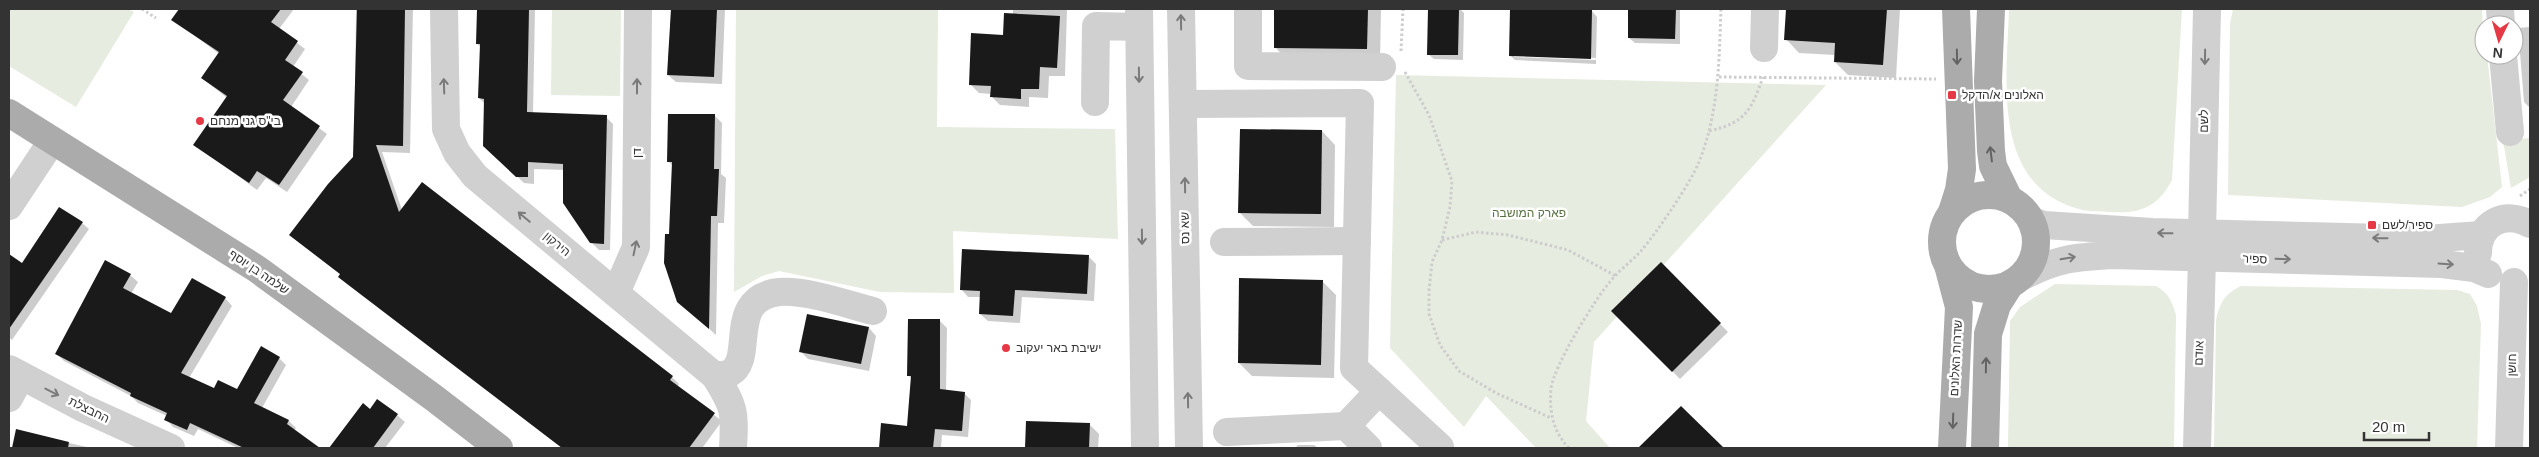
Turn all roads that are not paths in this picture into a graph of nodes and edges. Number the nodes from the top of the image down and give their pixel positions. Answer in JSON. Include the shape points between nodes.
{"nodes":[{"id":1,"x":444,"y":9,"type":"edge"},
{"id":2,"x":638,"y":9,"type":"edge"},
{"id":3,"x":1181,"y":9,"type":"edge"},
{"id":4,"x":1248,"y":9,"type":"edge"},
{"id":5,"x":1765,"y":9,"type":"edge"},
{"id":6,"x":1956,"y":9,"type":"edge"},
{"id":7,"x":1991,"y":9,"type":"edge"},
{"id":8,"x":2207,"y":9,"type":"edge"},
{"id":9,"x":1139,"y":18,"type":"edge"},
{"id":10,"x":1764,"y":48,"type":"dead end"},
{"id":11,"x":1396,"y":63,"type":"road end"},
{"id":12,"x":2504,"y":65,"type":"edge"},
{"id":13,"x":1095,"y":102,"type":"dead end"},
{"id":14,"x":1184,"y":104,"type":"junction"},
{"id":15,"x":9,"y":113,"type":"edge"},
{"id":16,"x":2510,"y":132,"type":"dead end"},
{"id":17,"x":52,"y":141,"type":"junction"},
{"id":18,"x":2009,"y":199,"type":"junction"},
{"id":19,"x":9,"y":206,"type":"edge"},
{"id":20,"x":1952,"y":212,"type":"junction"},
{"id":21,"x":2527,"y":219,"type":"edge"},
{"id":22,"x":2032,"y":221,"type":"junction"},
{"id":23,"x":2481,"y":235,"type":"junction"},
{"id":24,"x":1357,"y":241,"type":"junction"},
{"id":25,"x":1224,"y":242,"type":"dead end"},
{"id":26,"x":2202,"y":245,"type":"junction"},
{"id":27,"x":1949,"y":269,"type":"junction"},
{"id":28,"x":2488,"y":274,"type":"junction"},
{"id":29,"x":2522,"y":279,"type":"edge"},
{"id":30,"x":2016,"y":281,"type":"junction"},
{"id":31,"x":616,"y":293,"type":"junction"},
{"id":32,"x":873,"y":311,"type":"dead end"},
{"id":33,"x":715,"y":376,"type":"junction"},
{"id":34,"x":13,"y":381,"type":"edge"},
{"id":35,"x":1379,"y":391,"type":"junction"},
{"id":36,"x":1346,"y":426,"type":"junction"},
{"id":37,"x":1227,"y":432,"type":"dead end"},
{"id":38,"x":171,"y":448,"type":"edge"},
{"id":39,"x":498,"y":448,"type":"edge"},
{"id":40,"x":734,"y":448,"type":"edge"},
{"id":41,"x":1145,"y":448,"type":"edge"},
{"id":42,"x":1189,"y":448,"type":"edge"},
{"id":43,"x":1368,"y":448,"type":"edge"},
{"id":44,"x":1440,"y":448,"type":"edge"},
{"id":45,"x":1952,"y":448,"type":"edge"},
{"id":46,"x":1985,"y":448,"type":"edge"},
{"id":47,"x":2197,"y":448,"type":"edge"},
{"id":48,"x":2509,"y":448,"type":"edge"}],
"edges":[{"from":31,"to":1,"type":"street","name":"הירקון","one_way":true,"via":[[475,176],[457,153],[446,129]]},
{"from":31,"to":2,"type":"street","name":"דן","one_way":true,"via":[[636,247]]},
{"from":14,"to":3,"type":"street","name":"שא נס","one_way":true},
{"from":4,"to":11,"type":"street","via":[[1248,66]]},
{"from":5,"to":10,"type":"street"},
{"from":6,"to":20,"type":"main road","one_way":true,"via":[[1962,169]]},
{"from":18,"to":7,"type":"main road","one_way":true,"via":[[1993,166],[1991,151],[1988,81]]},
{"from":8,"to":26,"type":"street","name":"לשם","one_way":true},
{"from":9,"to":13,"type":"street","via":[[1096,26]]},
{"from":9,"to":41,"type":"street","one_way":true},
{"from":12,"to":16,"type":"street"},
{"from":14,"to":24,"type":"street","via":[[1360,103]]},
{"from":42,"to":14,"type":"street","name":"שא נס","one_way":true},
{"from":15,"to":17,"type":"main road","name":"שלמה בן יוסף"},
{"from":17,"to":19,"type":"street"},
{"from":17,"to":39,"type":"main road","name":"שלמה בן יוסף","via":[[257,269]]},
{"from":18,"to":20,"type":"main road","via":[[1994,195],[1978,196]]},
{"from":18,"to":22,"type":"main road"},
{"from":20,"to":27,"type":"main road","via":[[1944,225],[1941,240]]},
{"from":21,"to":23,"type":"street","via":[[2502,218]]},
{"from":26,"to":22,"type":"street","name":"ספיר","one_way":true},
{"from":22,"to":30,"type":"main road","via":[[2036,250],[2032,264]]},
{"from":23,"to":26,"type":"street","name":"ספיר","one_way":true},
{"from":23,"to":28,"type":"street","via":[[2478,256]]},
{"from":24,"to":25,"type":"street"},
{"from":24,"to":35,"type":"street","via":[[1354,368]]},
{"from":26,"to":28,"type":"street","name":"ספיר","one_way":true,"via":[[2442,264],[2474,268]]},
{"from":30,"to":26,"type":"street","name":"ספיר","one_way":true,"via":[[2050,262],[2068,258]]},
{"from":26,"to":47,"type":"street","name":"אודם"},
{"from":27,"to":30,"type":"main road","via":[[1976,288],[1996,289]]},
{"from":27,"to":45,"type":"main road","name":"שדרות האלונים","one_way":true,"via":[[1959,307]]},
{"from":28,"to":29,"type":"street","name":"ספיר","via":[[2504,282]]},
{"from":29,"to":48,"type":"street","name":"חושן"},
{"from":46,"to":30,"type":"main road","one_way":true,"via":[[1988,334],[1997,305]]},
{"from":31,"to":33,"type":"street","name":"הירקון"},
{"from":32,"to":33,"type":"street","via":[[793,292],[777,292],[758,300],[745,317],[739,362],[730,373]]},
{"from":33,"to":40,"type":"street","name":"הירקון","via":[[735,414]]},
{"from":34,"to":38,"type":"street","name":"החבצלת","one_way":true},
{"from":35,"to":36,"type":"street"},
{"from":35,"to":44,"type":"street"},
{"from":36,"to":37,"type":"street"},
{"from":36,"to":43,"type":"street"}]}
